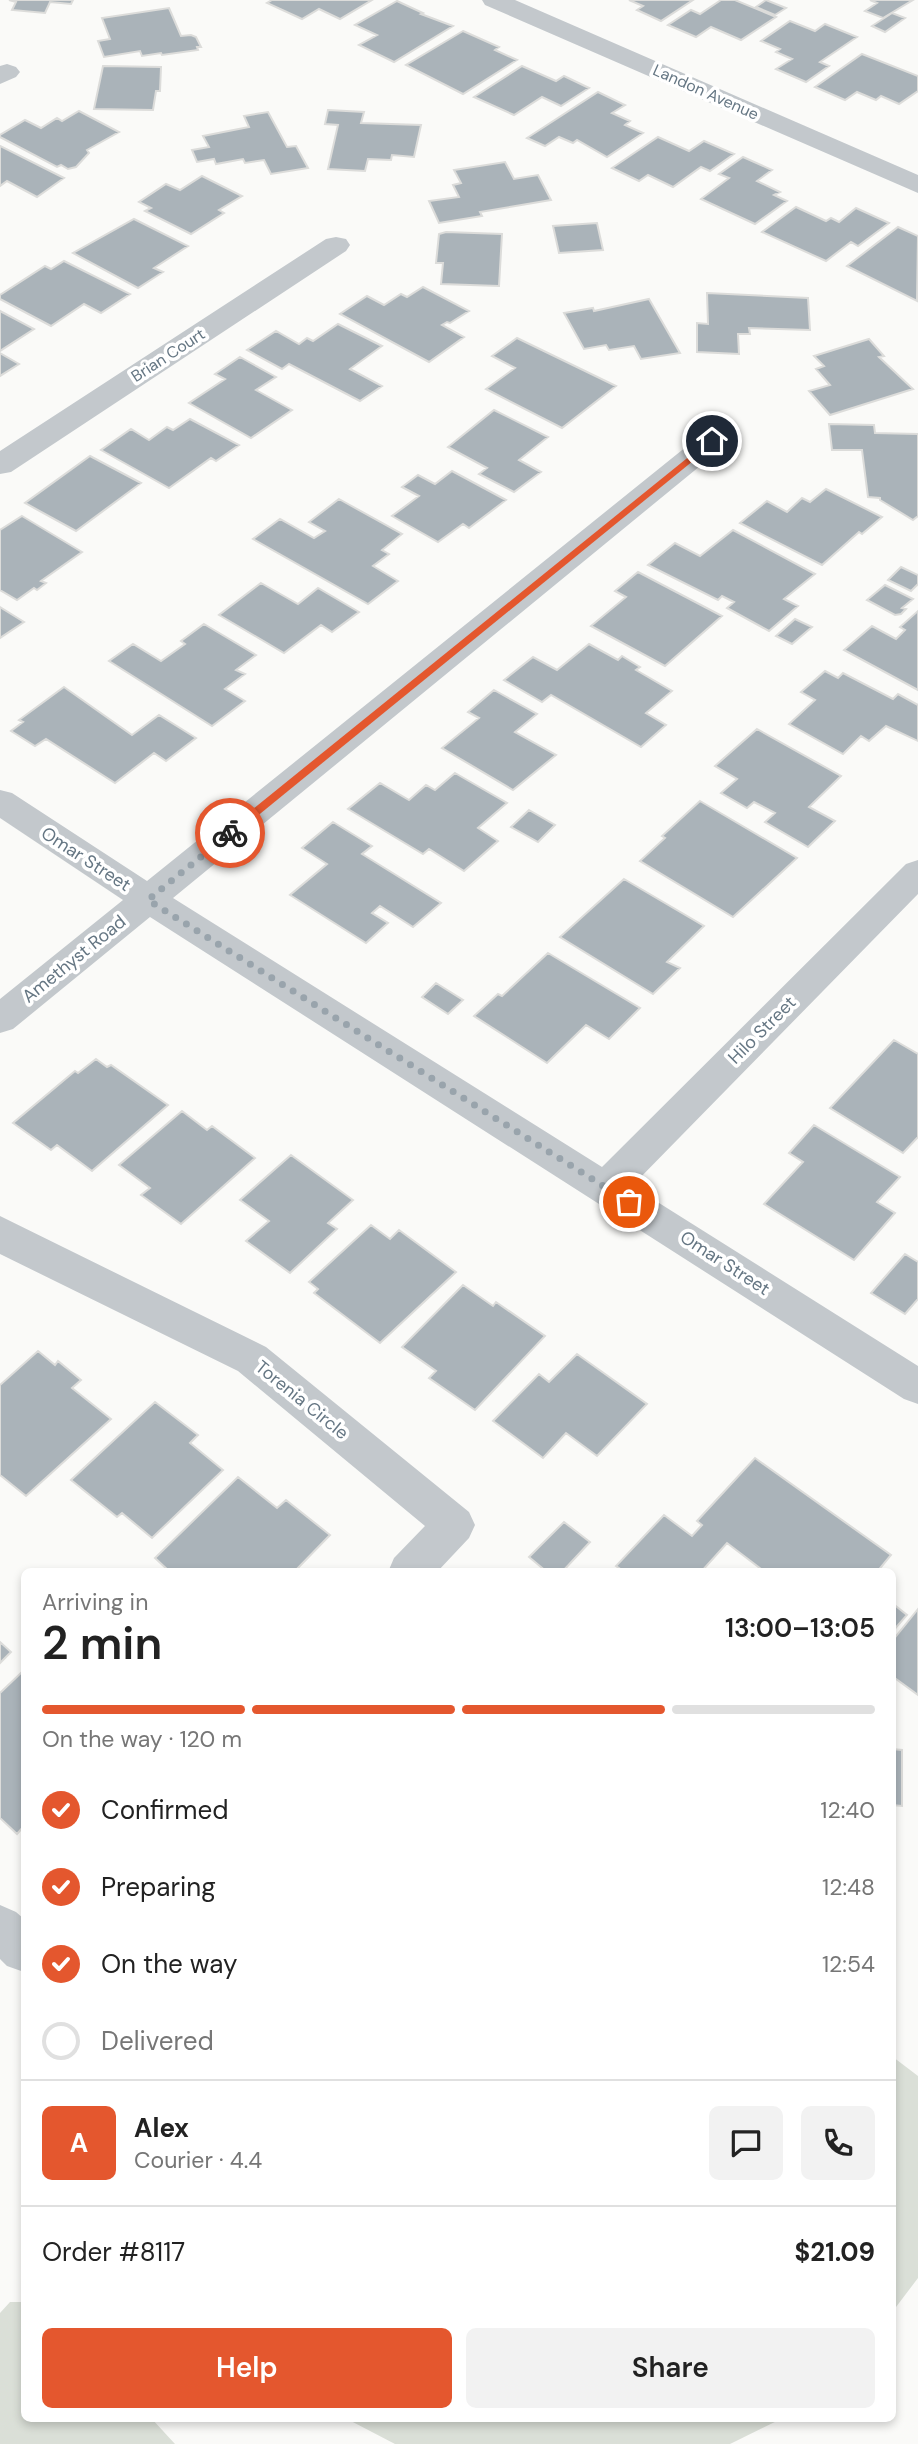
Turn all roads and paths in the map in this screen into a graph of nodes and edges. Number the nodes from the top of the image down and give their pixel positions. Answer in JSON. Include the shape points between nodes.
{"nodes":[{"id":1,"x":494,"y":0,"type":"edge"},
{"id":2,"x":918,"y":185,"type":"edge"},
{"id":3,"x":336,"y":245,"type":"dead end"},
{"id":4,"x":712,"y":441,"type":"dead end"},
{"id":5,"x":0,"y":465,"type":"edge"},
{"id":6,"x":0,"y":802,"type":"edge"},
{"id":7,"x":918,"y":873,"type":"edge"},
{"id":8,"x":148,"y":900,"type":"junction"},
{"id":9,"x":0,"y":1019,"type":"edge"},
{"id":10,"x":607,"y":1187,"type":"junction"},
{"id":11,"x":0,"y":1232,"type":"edge"},
{"id":12,"x":918,"y":1387,"type":"edge"},
{"id":13,"x":413,"y":1568,"type":"edge"},
{"id":14,"x":0,"y":1928,"type":"edge"},
{"id":15,"x":21,"y":1947,"type":"edge"}],
"edges":[{"from":1,"to":2,"type":"street","name":"Landon Avenue"},
{"from":3,"to":5,"type":"street","name":"Brian Court"},
{"from":4,"to":8,"type":"street","name":"Amethyst Road"},
{"from":6,"to":8,"type":"street","name":"Omar Street"},
{"from":7,"to":10,"type":"street","name":"Hilo Street"},
{"from":8,"to":9,"type":"street","name":"Amethyst Road"},
{"from":8,"to":10,"type":"street","name":"Omar Street"},
{"from":10,"to":12,"type":"street","name":"Omar Street"},
{"from":11,"to":13,"type":"street","name":"Torenia Circle","via":[[252,1359],[454,1525]]},
{"from":14,"to":15,"type":"street"}]}
